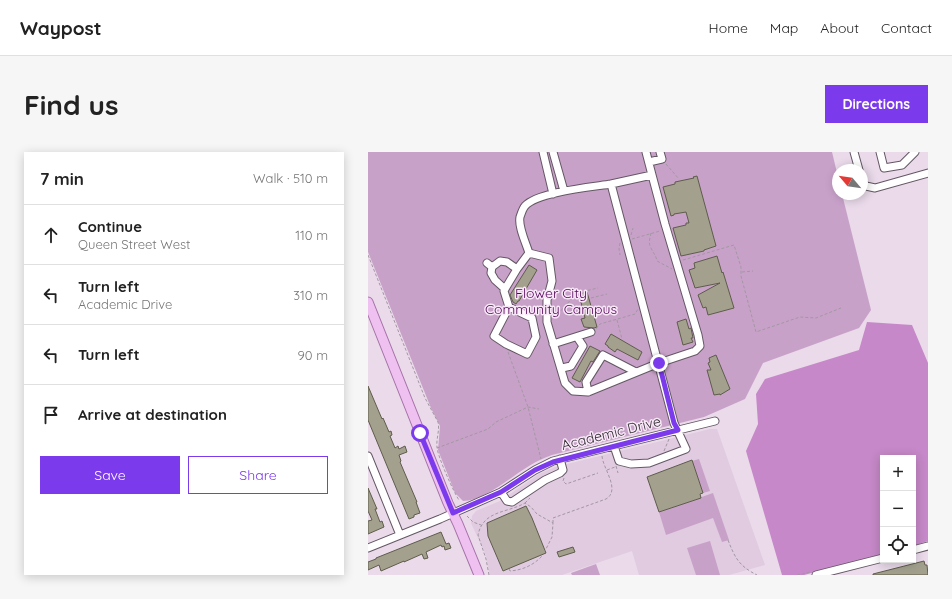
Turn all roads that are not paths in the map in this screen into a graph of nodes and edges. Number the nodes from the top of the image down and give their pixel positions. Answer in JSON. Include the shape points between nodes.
{"nodes":[{"id":1,"x":543,"y":152,"type":"edge"},
{"id":2,"x":553,"y":152,"type":"edge"},
{"id":3,"x":646,"y":152,"type":"edge"},
{"id":4,"x":854,"y":152,"type":"edge"},
{"id":5,"x":880,"y":152,"type":"edge"},
{"id":6,"x":915,"y":152,"type":"edge"},
{"id":7,"x":661,"y":155,"type":"edge"},
{"id":8,"x":649,"y":162,"type":"junction"},
{"id":9,"x":857,"y":164,"type":"edge"},
{"id":10,"x":928,"y":173,"type":"edge"},
{"id":11,"x":652,"y":175,"type":"junction"},
{"id":12,"x":611,"y":184,"type":"junction"},
{"id":13,"x":868,"y":186,"type":"edge"},
{"id":14,"x":564,"y":191,"type":"junction"},
{"id":15,"x":553,"y":194,"type":"junction"},
{"id":16,"x":529,"y":252,"type":"junction"},
{"id":17,"x":516,"y":269,"type":"junction"},
{"id":18,"x":505,"y":289,"type":"junction"},
{"id":19,"x":368,"y":302,"type":"edge"},
{"id":20,"x":509,"y":307,"type":"junction"},
{"id":21,"x":591,"y":332,"type":"road end"},
{"id":22,"x":577,"y":337,"type":"junction"},
{"id":23,"x":553,"y":344,"type":"junction"},
{"id":24,"x":659,"y":363,"type":"junction"},
{"id":25,"x":562,"y":368,"type":"junction"},
{"id":26,"x":636,"y":372,"type":"junction"},
{"id":27,"x":588,"y":392,"type":"junction"},
{"id":28,"x":715,"y":421,"type":"dead end"},
{"id":29,"x":678,"y":430,"type":"junction"},
{"id":30,"x":614,"y":446,"type":"junction"},
{"id":31,"x":368,"y":456,"type":"edge"},
{"id":32,"x":560,"y":459,"type":"junction"},
{"id":33,"x":501,"y":492,"type":"junction"},
{"id":34,"x":453,"y":513,"type":"junction"},
{"id":35,"x":400,"y":535,"type":"junction"},
{"id":36,"x":928,"y":546,"type":"edge"},
{"id":37,"x":368,"y":548,"type":"edge"},
{"id":38,"x":916,"y":549,"type":"edge"},
{"id":39,"x":880,"y":559,"type":"edge"},
{"id":40,"x":479,"y":575,"type":"edge"},
{"id":41,"x":816,"y":575,"type":"edge"}],
"edges":[{"from":1,"to":15,"type":"street"},
{"from":2,"to":14,"type":"street"},
{"from":3,"to":8,"type":"street"},
{"from":4,"to":9,"type":"street"},
{"from":5,"to":6,"type":"street","via":[[884,168],[902,165]]},
{"from":7,"to":8,"type":"street"},
{"from":8,"to":11,"type":"street"},
{"from":10,"to":13,"type":"street","via":[[875,188]]},
{"from":11,"to":12,"type":"street"},
{"from":11,"to":24,"type":"street","via":[[700,346],[695,351]]},
{"from":12,"to":14,"type":"street"},
{"from":12,"to":24,"type":"street"},
{"from":14,"to":15,"type":"street"},
{"from":15,"to":16,"type":"street","via":[[524,206],[520,218]]},
{"from":16,"to":17,"type":"street"},
{"from":16,"to":23,"type":"street","via":[[549,258],[552,281],[547,300],[547,322]]},
{"from":17,"to":18,"type":"street"},
{"from":17,"to":18,"type":"street","via":[[507,262],[500,261],[489,265],[495,280]]},
{"from":18,"to":20,"type":"street"},
{"from":19,"to":34,"type":"main road"},
{"from":20,"to":20,"type":"street","via":[[532,318],[536,337],[527,354],[494,336]]},
{"from":21,"to":22,"type":"street"},
{"from":22,"to":23,"type":"street"},
{"from":22,"to":25,"type":"street","via":[[583,346],[571,366]]},
{"from":23,"to":25,"type":"street"},
{"from":24,"to":26,"type":"street"},
{"from":24,"to":29,"type":"street"},
{"from":25,"to":27,"type":"street","via":[[565,383],[573,391]]},
{"from":26,"to":27,"type":"street"},
{"from":26,"to":27,"type":"street","via":[[603,355],[586,382]]},
{"from":28,"to":29,"type":"street","name":"Academic Drive"},
{"from":29,"to":30,"type":"street","name":"Academic Drive"},
{"from":29,"to":30,"type":"street","via":[[686,449],[649,463],[619,461]]},
{"from":30,"to":32,"type":"street","name":"Academic Drive"},
{"from":31,"to":35,"type":"street"},
{"from":32,"to":33,"type":"street","name":"Academic Drive","via":[[540,467]]},
{"from":32,"to":33,"type":"street","via":[[563,470],[560,473],[512,502],[507,501]]},
{"from":33,"to":34,"type":"street","name":"Academic Drive"},
{"from":34,"to":35,"type":"street","name":"Academic Drive"},
{"from":34,"to":40,"type":"main road"},
{"from":35,"to":37,"type":"street","name":"Academic Drive"},
{"from":36,"to":38,"type":"street"},
{"from":39,"to":41,"type":"street"}]}
